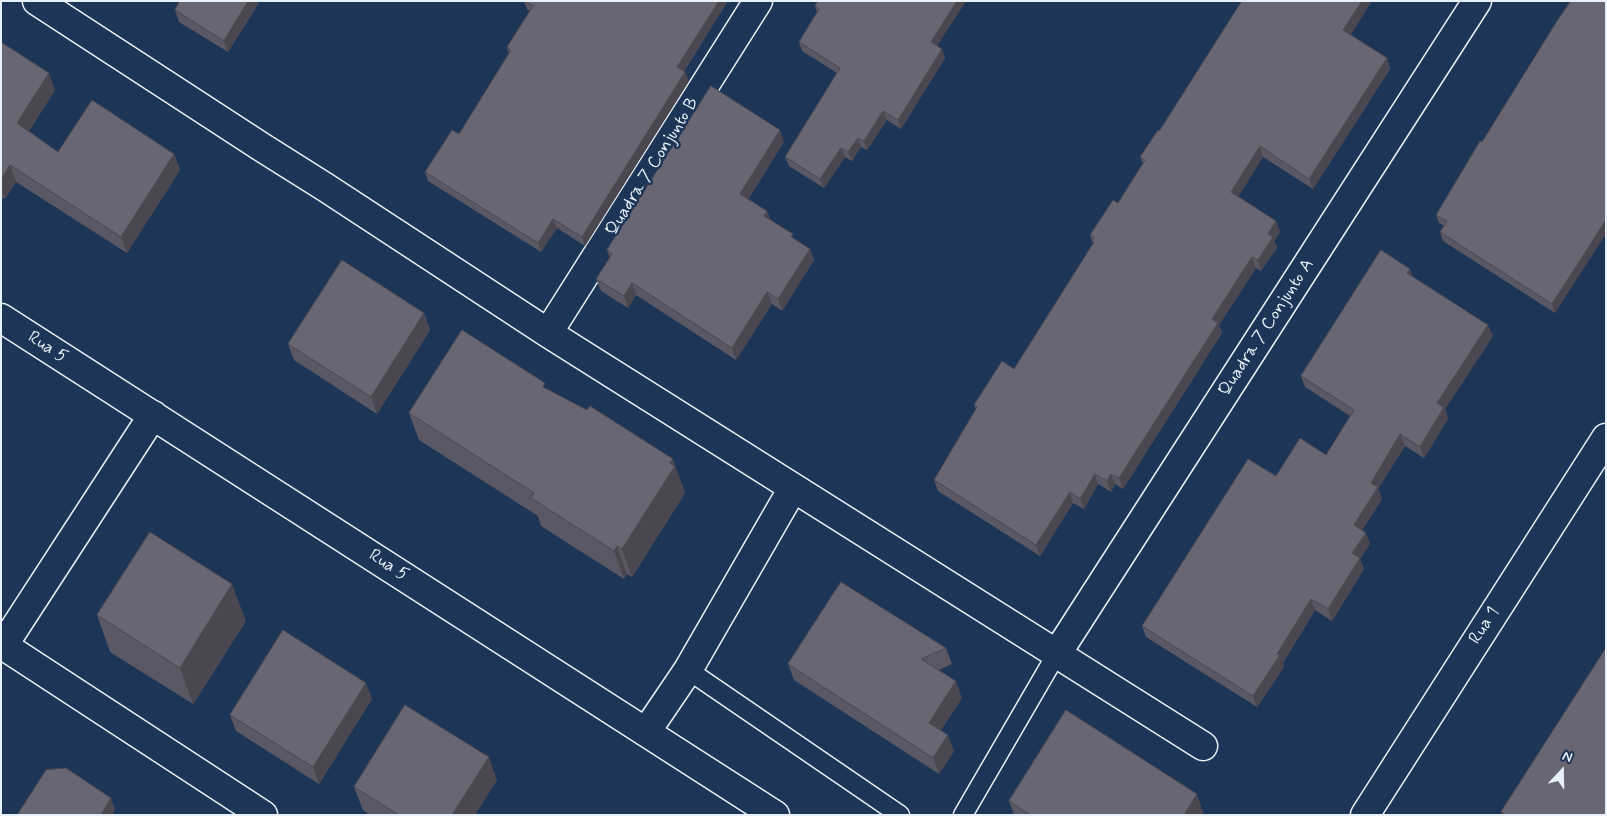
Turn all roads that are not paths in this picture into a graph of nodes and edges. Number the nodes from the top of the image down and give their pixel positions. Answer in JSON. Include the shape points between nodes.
{"nodes":[{"id":1,"x":758,"y":1,"type":"edge"},
{"id":2,"x":1477,"y":1,"type":"edge"},
{"id":3,"x":41,"y":2,"type":"edge"},
{"id":4,"x":1,"y":318,"type":"edge"},
{"id":5,"x":548,"y":333,"type":"junction"},
{"id":6,"x":153,"y":416,"type":"junction"},
{"id":7,"x":1606,"y":438,"type":"edge"},
{"id":8,"x":793,"y":488,"type":"junction"},
{"id":9,"x":2,"y":645,"type":"edge"},
{"id":10,"x":1056,"y":655,"type":"junction"},
{"id":11,"x":688,"y":670,"type":"junction"},
{"id":12,"x":646,"y":732,"type":"junction"},
{"id":13,"x":1203,"y":746,"type":"dead end"},
{"id":14,"x":248,"y":811,"type":"edge"},
{"id":15,"x":775,"y":815,"type":"edge"},
{"id":16,"x":900,"y":815,"type":"edge"},
{"id":17,"x":963,"y":815,"type":"edge"},
{"id":18,"x":1364,"y":815,"type":"edge"}],
"edges":[{"from":1,"to":5,"type":"street","name":"Quadra 7 Conjunto B"},
{"from":2,"to":10,"type":"street","name":"Quadra 7 Conjunto A"},
{"from":3,"to":5,"type":"street"},
{"from":4,"to":6,"type":"street","name":"Rua 5"},
{"from":5,"to":8,"type":"street"},
{"from":6,"to":9,"type":"street"},
{"from":6,"to":12,"type":"street","name":"Rua 5"},
{"from":7,"to":18,"type":"street","name":"Rua 1"},
{"from":8,"to":10,"type":"street"},
{"from":8,"to":11,"type":"street"},
{"from":9,"to":14,"type":"street"},
{"from":10,"to":13,"type":"street"},
{"from":10,"to":17,"type":"lane"},
{"from":11,"to":12,"type":"street"},
{"from":11,"to":16,"type":"lane"},
{"from":12,"to":15,"type":"street","name":"Rua 5"}]}
